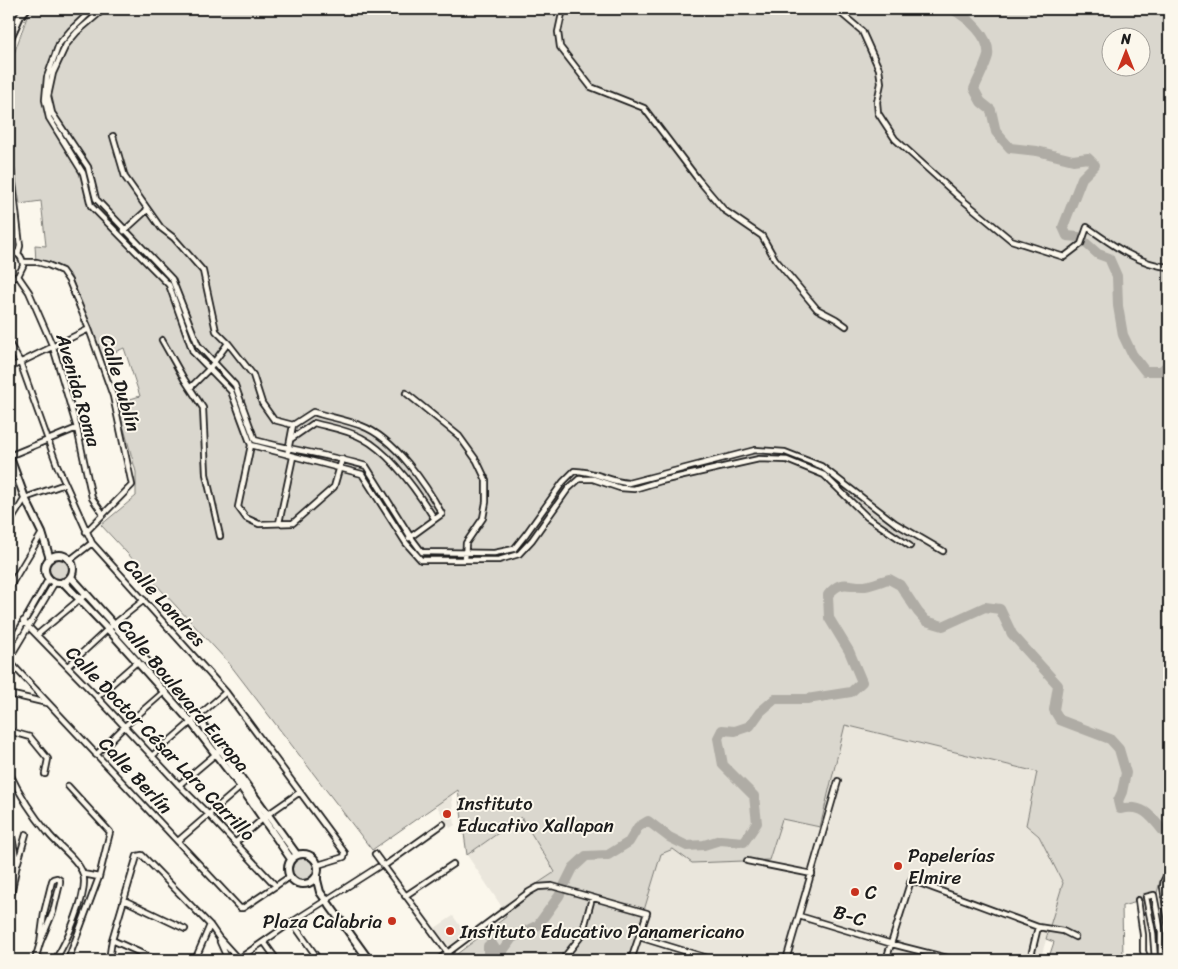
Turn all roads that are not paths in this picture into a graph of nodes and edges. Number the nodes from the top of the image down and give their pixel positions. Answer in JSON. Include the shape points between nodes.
{"nodes":[{"id":1,"x":26,"y":9,"type":"edge"},
{"id":2,"x":94,"y":9,"type":"edge"},
{"id":3,"x":104,"y":9,"type":"edge"},
{"id":4,"x":563,"y":9,"type":"edge"},
{"id":5,"x":836,"y":9,"type":"edge"},
{"id":6,"x":18,"y":12,"type":"edge"},
{"id":7,"x":9,"y":16,"type":"edge"},
{"id":8,"x":70,"y":31,"type":"junction"},
{"id":9,"x":74,"y":35,"type":"junction"},
{"id":10,"x":9,"y":39,"type":"edge"},
{"id":11,"x":66,"y":134,"type":"junction"},
{"id":12,"x":113,"y":136,"type":"dead end"},
{"id":13,"x":61,"y":137,"type":"junction"},
{"id":14,"x":9,"y":151,"type":"edge"},
{"id":15,"x":14,"y":199,"type":"junction"},
{"id":16,"x":9,"y":204,"type":"edge"},
{"id":17,"x":147,"y":210,"type":"junction"},
{"id":18,"x":125,"y":230,"type":"junction"},
{"id":19,"x":120,"y":235,"type":"junction"},
{"id":20,"x":9,"y":251,"type":"edge"},
{"id":21,"x":18,"y":254,"type":"junction"},
{"id":22,"x":23,"y":262,"type":"junction"},
{"id":23,"x":1169,"y":266,"type":"edge"},
{"id":24,"x":18,"y":276,"type":"junction"},
{"id":25,"x":9,"y":279,"type":"edge"},
{"id":26,"x":846,"y":326,"type":"dead end"},
{"id":27,"x":89,"y":329,"type":"junction"},
{"id":28,"x":162,"y":340,"type":"dead end"},
{"id":29,"x":9,"y":342,"type":"edge"},
{"id":30,"x":228,"y":343,"type":"junction"},
{"id":31,"x":53,"y":347,"type":"junction"},
{"id":32,"x":20,"y":362,"type":"junction"},
{"id":33,"x":215,"y":362,"type":"junction"},
{"id":34,"x":9,"y":368,"type":"edge"},
{"id":35,"x":210,"y":369,"type":"junction"},
{"id":36,"x":190,"y":388,"type":"junction"},
{"id":37,"x":406,"y":393,"type":"dead end"},
{"id":38,"x":292,"y":425,"type":"junction"},
{"id":39,"x":77,"y":428,"type":"junction"},
{"id":40,"x":291,"y":439,"type":"junction"},
{"id":41,"x":48,"y":442,"type":"junction"},
{"id":42,"x":251,"y":445,"type":"junction"},
{"id":43,"x":288,"y":449,"type":"junction"},
{"id":44,"x":287,"y":455,"type":"junction"},
{"id":45,"x":9,"y":456,"type":"edge"},
{"id":46,"x":293,"y":457,"type":"junction"},
{"id":47,"x":342,"y":459,"type":"junction"},
{"id":48,"x":340,"y":468,"type":"junction"},
{"id":49,"x":65,"y":484,"type":"junction"},
{"id":50,"x":25,"y":498,"type":"junction"},
{"id":51,"x":103,"y":514,"type":"junction"},
{"id":52,"x":434,"y":518,"type":"junction"},
{"id":53,"x":279,"y":523,"type":"junction"},
{"id":54,"x":9,"y":524,"type":"edge"},
{"id":55,"x":86,"y":532,"type":"junction"},
{"id":56,"x":42,"y":533,"type":"junction"},
{"id":57,"x":220,"y":536,"type":"dead end"},
{"id":58,"x":410,"y":536,"type":"junction"},
{"id":59,"x":92,"y":543,"type":"junction"},
{"id":60,"x":406,"y":543,"type":"junction"},
{"id":61,"x":910,"y":546,"type":"dead end"},
{"id":62,"x":943,"y":551,"type":"dead end"},
{"id":63,"x":465,"y":553,"type":"junction"},
{"id":64,"x":52,"y":557,"type":"junction"},
{"id":65,"x":70,"y":560,"type":"junction"},
{"id":66,"x":466,"y":560,"type":"junction"},
{"id":67,"x":70,"y":577,"type":"junction"},
{"id":68,"x":52,"y":580,"type":"junction"},
{"id":69,"x":63,"y":582,"type":"junction"},
{"id":70,"x":9,"y":588,"type":"edge"},
{"id":71,"x":86,"y":594,"type":"junction"},
{"id":72,"x":80,"y":599,"type":"junction"},
{"id":73,"x":144,"y":600,"type":"junction"},
{"id":74,"x":23,"y":621,"type":"junction"},
{"id":75,"x":28,"y":626,"type":"junction"},
{"id":76,"x":111,"y":627,"type":"junction"},
{"id":77,"x":37,"y":635,"type":"junction"},
{"id":78,"x":15,"y":636,"type":"junction"},
{"id":79,"x":20,"y":639,"type":"junction"},
{"id":80,"x":9,"y":648,"type":"edge"},
{"id":81,"x":140,"y":659,"type":"junction"},
{"id":82,"x":9,"y":660,"type":"edge"},
{"id":83,"x":68,"y":666,"type":"junction"},
{"id":84,"x":167,"y":689,"type":"junction"},
{"id":85,"x":226,"y":692,"type":"junction"},
{"id":86,"x":9,"y":694,"type":"edge"},
{"id":87,"x":97,"y":697,"type":"junction"},
{"id":88,"x":48,"y":703,"type":"junction"},
{"id":89,"x":194,"y":720,"type":"junction"},
{"id":90,"x":125,"y":726,"type":"junction"},
{"id":91,"x":9,"y":731,"type":"edge"},
{"id":92,"x":218,"y":752,"type":"junction"},
{"id":93,"x":96,"y":755,"type":"junction"},
{"id":94,"x":152,"y":756,"type":"junction"},
{"id":95,"x":9,"y":772,"type":"edge"},
{"id":96,"x":45,"y":774,"type":"dead end"},
{"id":97,"x":838,"y":780,"type":"dead end"},
{"id":98,"x":243,"y":785,"type":"junction"},
{"id":99,"x":68,"y":786,"type":"dead end"},
{"id":100,"x":179,"y":786,"type":"junction"},
{"id":101,"x":300,"y":792,"type":"junction"},
{"id":102,"x":209,"y":814,"type":"junction"},
{"id":103,"x":265,"y":817,"type":"junction"},
{"id":104,"x":9,"y":820,"type":"edge"},
{"id":105,"x":443,"y":824,"type":"dead end"},
{"id":106,"x":26,"y":834,"type":"dead end"},
{"id":107,"x":178,"y":841,"type":"junction"},
{"id":108,"x":236,"y":843,"type":"junction"},
{"id":109,"x":375,"y":854,"type":"dead end"},
{"id":110,"x":294,"y":857,"type":"junction"},
{"id":111,"x":747,"y":861,"type":"dead end"},
{"id":112,"x":17,"y":864,"type":"junction"},
{"id":113,"x":453,"y":864,"type":"dead end"},
{"id":114,"x":318,"y":865,"type":"junction"},
{"id":115,"x":384,"y":866,"type":"junction"},
{"id":116,"x":378,"y":867,"type":"dead end"},
{"id":117,"x":1169,"y":872,"type":"edge"},
{"id":118,"x":83,"y":874,"type":"junction"},
{"id":119,"x":317,"y":874,"type":"junction"},
{"id":120,"x":812,"y":874,"type":"junction"},
{"id":121,"x":99,"y":877,"type":"junction"},
{"id":122,"x":290,"y":877,"type":"junction"},
{"id":123,"x":307,"y":884,"type":"junction"},
{"id":124,"x":276,"y":886,"type":"junction"},
{"id":125,"x":320,"y":892,"type":"junction"},
{"id":126,"x":405,"y":896,"type":"junction"},
{"id":127,"x":592,"y":898,"type":"junction"},
{"id":128,"x":124,"y":900,"type":"junction"},
{"id":129,"x":326,"y":900,"type":"junction"},
{"id":130,"x":1138,"y":900,"type":"dead end"},
{"id":131,"x":9,"y":906,"type":"edge"},
{"id":132,"x":799,"y":916,"type":"junction"},
{"id":133,"x":74,"y":922,"type":"junction"},
{"id":134,"x":292,"y":922,"type":"junction"},
{"id":135,"x":81,"y":925,"type":"junction"},
{"id":136,"x":210,"y":925,"type":"junction"},
{"id":137,"x":1038,"y":927,"type":"junction"},
{"id":138,"x":184,"y":928,"type":"dead end"},
{"id":139,"x":1169,"y":929,"type":"edge"},
{"id":140,"x":639,"y":937,"type":"junction"},
{"id":141,"x":219,"y":938,"type":"junction"},
{"id":142,"x":1075,"y":938,"type":"dead end"},
{"id":143,"x":112,"y":940,"type":"junction"},
{"id":144,"x":264,"y":942,"type":"junction"},
{"id":145,"x":40,"y":943,"type":"junction"},
{"id":146,"x":892,"y":944,"type":"junction"},
{"id":147,"x":1169,"y":952,"type":"edge"},
{"id":148,"x":448,"y":953,"type":"junction"},
{"id":149,"x":1162,"y":958,"type":"edge"},
{"id":150,"x":1155,"y":959,"type":"edge"},
{"id":151,"x":35,"y":960,"type":"edge"},
{"id":152,"x":55,"y":960,"type":"edge"},
{"id":153,"x":68,"y":960,"type":"edge"},
{"id":154,"x":109,"y":960,"type":"edge"},
{"id":155,"x":156,"y":960,"type":"edge"},
{"id":156,"x":195,"y":960,"type":"edge"},
{"id":157,"x":228,"y":960,"type":"edge"},
{"id":158,"x":238,"y":960,"type":"edge"},
{"id":159,"x":277,"y":960,"type":"edge"},
{"id":160,"x":319,"y":960,"type":"edge"},
{"id":161,"x":369,"y":960,"type":"edge"},
{"id":162,"x":438,"y":960,"type":"edge"},
{"id":163,"x":562,"y":960,"type":"edge"},
{"id":164,"x":631,"y":960,"type":"edge"},
{"id":165,"x":714,"y":960,"type":"edge"},
{"id":166,"x":786,"y":960,"type":"edge"},
{"id":167,"x":886,"y":960,"type":"edge"},
{"id":168,"x":954,"y":960,"type":"edge"},
{"id":169,"x":1030,"y":960,"type":"edge"},
{"id":170,"x":1147,"y":960,"type":"edge"}],
"edges":[{"from":1,"to":6,"type":"main road"},
{"from":2,"to":8,"type":"street"},
{"from":3,"to":9,"type":"street"},
{"from":4,"to":26,"type":"street","via":[[558,32],[560,47],[591,86],[644,108],[724,210],[762,236],[775,259],[817,309]]},
{"from":5,"to":23,"type":"street","via":[[862,31],[879,69],[878,113],[895,139],[1011,240],[1064,257],[1081,244],[1087,227],[1121,250],[1158,266]]},
{"from":6,"to":7,"type":"main road"},
{"from":6,"to":10,"type":"main road"},
{"from":8,"to":9,"type":"street"},
{"from":8,"to":13,"type":"street","via":[[60,44],[47,77],[45,100],[49,118]]},
{"from":9,"to":11,"type":"street","via":[[52,73],[48,96],[52,113]]},
{"from":11,"to":13,"type":"street"},
{"from":11,"to":18,"type":"street","via":[[88,167],[96,199]]},
{"from":12,"to":17,"type":"street","via":[[125,177]]},
{"from":13,"to":19,"type":"street","via":[[83,173],[91,206]]},
{"from":14,"to":15,"type":"street"},
{"from":15,"to":16,"type":"street"},
{"from":15,"to":21,"type":"street","via":[[20,246]]},
{"from":17,"to":18,"type":"street"},
{"from":17,"to":30,"type":"street","via":[[203,271],[216,331]]},
{"from":18,"to":19,"type":"street"},
{"from":18,"to":33,"type":"street","via":[[172,279],[198,345]]},
{"from":19,"to":35,"type":"street","via":[[169,285],[193,352]]},
{"from":20,"to":21,"type":"street"},
{"from":21,"to":22,"type":"street"},
{"from":22,"to":24,"type":"street"},
{"from":22,"to":27,"type":"street","name":"Calle Dublín","via":[[37,262],[62,271]]},
{"from":24,"to":25,"type":"street"},
{"from":24,"to":31,"type":"street","name":"Avenida Roma","via":[[29,292]]},
{"from":27,"to":31,"type":"street"},
{"from":27,"to":51,"type":"street","name":"Calle Dublín","via":[[113,396],[132,485]]},
{"from":28,"to":36,"type":"street"},
{"from":29,"to":32,"type":"street","name":"Calle Londres"},
{"from":30,"to":33,"type":"street"},
{"from":30,"to":38,"type":"street","via":[[253,375],[262,403],[274,420]]},
{"from":31,"to":32,"type":"street"},
{"from":31,"to":39,"type":"street","name":"Avenida Roma"},
{"from":32,"to":34,"type":"street"},
{"from":32,"to":41,"type":"street","name":"Calle Londres"},
{"from":33,"to":35,"type":"street"},
{"from":33,"to":43,"type":"street","via":[[235,385],[255,440]]},
{"from":35,"to":36,"type":"street"},
{"from":35,"to":42,"type":"street","via":[[231,391]]},
{"from":36,"to":57,"type":"street","via":[[204,408],[206,474]]},
{"from":37,"to":63,"type":"street","via":[[459,436],[486,480],[483,518],[466,544]]},
{"from":38,"to":40,"type":"street"},
{"from":38,"to":52,"type":"street","via":[[313,412],[362,426],[384,438],[427,487],[442,514]]},
{"from":39,"to":41,"type":"street"},
{"from":39,"to":51,"type":"street","name":"Avenida Roma","via":[[92,498]]},
{"from":40,"to":43,"type":"street"},
{"from":40,"to":52,"type":"street","via":[[314,423],[360,437],[378,447],[419,493]]},
{"from":41,"to":45,"type":"street"},
{"from":41,"to":49,"type":"street","name":"Calle Londres"},
{"from":42,"to":44,"type":"street"},
{"from":42,"to":53,"type":"street","via":[[238,507],[246,518],[259,524]]},
{"from":43,"to":44,"type":"street"},
{"from":43,"to":47,"type":"street"},
{"from":44,"to":46,"type":"street"},
{"from":45,"to":50,"type":"main road"},
{"from":46,"to":48,"type":"street"},
{"from":46,"to":53,"type":"street"},
{"from":47,"to":48,"type":"street"},
{"from":47,"to":58,"type":"street","via":[[366,466]]},
{"from":48,"to":53,"type":"street","via":[[334,487],[293,523]]},
{"from":48,"to":60,"type":"street","via":[[362,474]]},
{"from":49,"to":50,"type":"street"},
{"from":49,"to":55,"type":"street","name":"Calle Londres"},
{"from":50,"to":54,"type":"street"},
{"from":50,"to":56,"type":"main road"},
{"from":51,"to":55,"type":"street","name":"Calle Dublín"},
{"from":52,"to":58,"type":"street"},
{"from":55,"to":59,"type":"street","name":"Calle Londres"},
{"from":56,"to":64,"type":"main road"},
{"from":56,"to":70,"type":"street"},
{"from":58,"to":60,"type":"street"},
{"from":58,"to":63,"type":"street","via":[[422,552]]},
{"from":59,"to":65,"type":"street"},
{"from":59,"to":73,"type":"street","name":"Calle Londres"},
{"from":60,"to":66,"type":"street","via":[[421,560]]},
{"from":61,"to":66,"type":"street","via":[[868,517],[824,475],[787,460],[759,458],[634,489],[593,479],[579,480],[568,489],[519,554],[499,560]]},
{"from":62,"to":63,"type":"street","via":[[895,524],[821,466],[786,452],[755,450],[628,483],[616,482],[589,471],[574,471],[514,549]]},
{"from":63,"to":66,"type":"street"},
{"from":64,"to":65,"type":"main road","via":[[63,555]]},
{"from":64,"to":68,"type":"main road","via":[[46,566]]},
{"from":65,"to":67,"type":"main road","via":[[73,568]]},
{"from":67,"to":69,"type":"main road"},
{"from":67,"to":71,"type":"main road","name":"Calle Boulevard Europa"},
{"from":68,"to":69,"type":"main road"},
{"from":68,"to":74,"type":"street"},
{"from":68,"to":75,"type":"street"},
{"from":69,"to":72,"type":"main road","name":"Calle Boulevard Europa"},
{"from":71,"to":72,"type":"street"},
{"from":71,"to":76,"type":"main road","name":"Calle Boulevard Europa"},
{"from":72,"to":76,"type":"main road","name":"Calle Boulevard Europa"},
{"from":72,"to":77,"type":"street"},
{"from":73,"to":76,"type":"street"},
{"from":73,"to":85,"type":"street","name":"Calle Londres"},
{"from":74,"to":75,"type":"street","name":"Calle Doctor César Lara Carrillo"},
{"from":74,"to":78,"type":"street"},
{"from":75,"to":77,"type":"street","name":"Calle Doctor César Lara Carrillo"},
{"from":75,"to":79,"type":"street"},
{"from":76,"to":81,"type":"main road","name":"Calle Boulevard Europa"},
{"from":76,"to":83,"type":"street"},
{"from":77,"to":83,"type":"street","name":"Calle Doctor César Lara Carrillo"},
{"from":78,"to":79,"type":"street"},
{"from":78,"to":80,"type":"street"},
{"from":79,"to":82,"type":"street"},
{"from":81,"to":84,"type":"main road","name":"Calle Boulevard Europa"},
{"from":81,"to":87,"type":"street"},
{"from":82,"to":88,"type":"street","name":"Calle Berlín"},
{"from":83,"to":87,"type":"street","name":"Calle Doctor César Lara Carrillo"},
{"from":84,"to":89,"type":"main road","name":"Calle Boulevard Europa"},
{"from":84,"to":90,"type":"street"},
{"from":85,"to":89,"type":"street"},
{"from":85,"to":101,"type":"street","name":"Calle Londres"},
{"from":86,"to":88,"type":"street"},
{"from":87,"to":90,"type":"street","name":"Calle Doctor César Lara Carrillo"},
{"from":88,"to":93,"type":"street","name":"Calle Berlín"},
{"from":89,"to":92,"type":"main road","name":"Calle Boulevard Europa"},
{"from":89,"to":94,"type":"street"},
{"from":90,"to":93,"type":"street"},
{"from":90,"to":94,"type":"street","name":"Calle Doctor César Lara Carrillo"},
{"from":91,"to":96,"type":"street","via":[[30,737],[48,760]]},
{"from":92,"to":98,"type":"main road","name":"Calle Boulevard Europa"},
{"from":92,"to":100,"type":"street"},
{"from":93,"to":107,"type":"street","name":"Calle Berlín"},
{"from":94,"to":100,"type":"street","name":"Calle Doctor César Lara Carrillo"},
{"from":95,"to":118,"type":"street","via":[[48,833],[77,863]]},
{"from":97,"to":120,"type":"street"},
{"from":98,"to":102,"type":"street"},
{"from":98,"to":103,"type":"main road","name":"Calle Boulevard Europa"},
{"from":99,"to":121,"type":"street","via":[[110,832]]},
{"from":100,"to":102,"type":"street","name":"Calle Doctor César Lara Carrillo"},
{"from":101,"to":103,"type":"street"},
{"from":101,"to":114,"type":"street","name":"Calle Londres","via":[[345,853]]},
{"from":102,"to":107,"type":"street"},
{"from":102,"to":108,"type":"street","name":"Calle Doctor César Lara Carrillo"},
{"from":103,"to":108,"type":"street"},
{"from":103,"to":110,"type":"main road","name":"Calle Boulevard Europa"},
{"from":104,"to":112,"type":"street"},
{"from":105,"to":115,"type":"street"},
{"from":106,"to":112,"type":"street"},
{"from":107,"to":124,"type":"street","name":"Calle Berlín","via":[[240,908]]},
{"from":108,"to":124,"type":"street","name":"Calle Doctor César Lara Carrillo"},
{"from":109,"to":115,"type":"street"},
{"from":110,"to":114,"type":"main road","via":[[302,854],[312,856]]},
{"from":110,"to":122,"type":"main road","via":[[287,868]]},
{"from":111,"to":120,"type":"street"},
{"from":112,"to":131,"type":"street"},
{"from":113,"to":126,"type":"street"},
{"from":114,"to":119,"type":"main road"},
{"from":115,"to":126,"type":"street"},
{"from":116,"to":129,"type":"street"},
{"from":117,"to":139,"type":"street","via":[[1163,887]]},
{"from":118,"to":121,"type":"street"},
{"from":118,"to":133,"type":"street","via":[[81,899]]},
{"from":119,"to":123,"type":"main road"},
{"from":119,"to":125,"type":"main road"},
{"from":120,"to":132,"type":"street"},
{"from":121,"to":135,"type":"street"},
{"from":122,"to":123,"type":"main road","via":[[297,883]]},
{"from":122,"to":124,"type":"street"},
{"from":123,"to":125,"type":"main road"},
{"from":125,"to":129,"type":"main road"},
{"from":126,"to":148,"type":"street"},
{"from":127,"to":140,"type":"street","via":[[647,913]]},
{"from":127,"to":148,"type":"street","via":[[552,886],[538,887]]},
{"from":127,"to":163,"type":"street","via":[[582,935]]},
{"from":128,"to":136,"type":"street","via":[[139,854]]},
{"from":128,"to":138,"type":"street"},
{"from":128,"to":143,"type":"street"},
{"from":129,"to":134,"type":"street"},
{"from":129,"to":161,"type":"main road"},
{"from":130,"to":170,"type":"street","via":[[1143,951]]},
{"from":132,"to":146,"type":"street","name":"B-C"},
{"from":132,"to":166,"type":"street"},
{"from":133,"to":135,"type":"street"},
{"from":133,"to":152,"type":"street"},
{"from":134,"to":144,"type":"street"},
{"from":134,"to":160,"type":"street"},
{"from":135,"to":153,"type":"street"},
{"from":136,"to":141,"type":"street"},
{"from":136,"to":156,"type":"street"},
{"from":137,"to":142,"type":"street","via":[[1063,931]]},
{"from":137,"to":146,"type":"street","via":[[911,880]]},
{"from":137,"to":169,"type":"street"},
{"from":140,"to":164,"type":"street"},
{"from":140,"to":165,"type":"street"},
{"from":141,"to":157,"type":"street"},
{"from":141,"to":158,"type":"street"},
{"from":143,"to":154,"type":"street"},
{"from":143,"to":155,"type":"street"},
{"from":144,"to":158,"type":"street"},
{"from":144,"to":159,"type":"street"},
{"from":145,"to":145,"type":"street","via":[[52,881],[57,878],[60,883],[53,912]]},
{"from":145,"to":151,"type":"street"},
{"from":146,"to":167,"type":"street"},
{"from":146,"to":168,"type":"street","name":"B-C"},
{"from":147,"to":149,"type":"street"},
{"from":148,"to":162,"type":"street"},
{"from":149,"to":150,"type":"street"},
{"from":149,"to":150,"type":"street","via":[[1154,894],[1146,897]]},
{"from":150,"to":170,"type":"street"}]}
